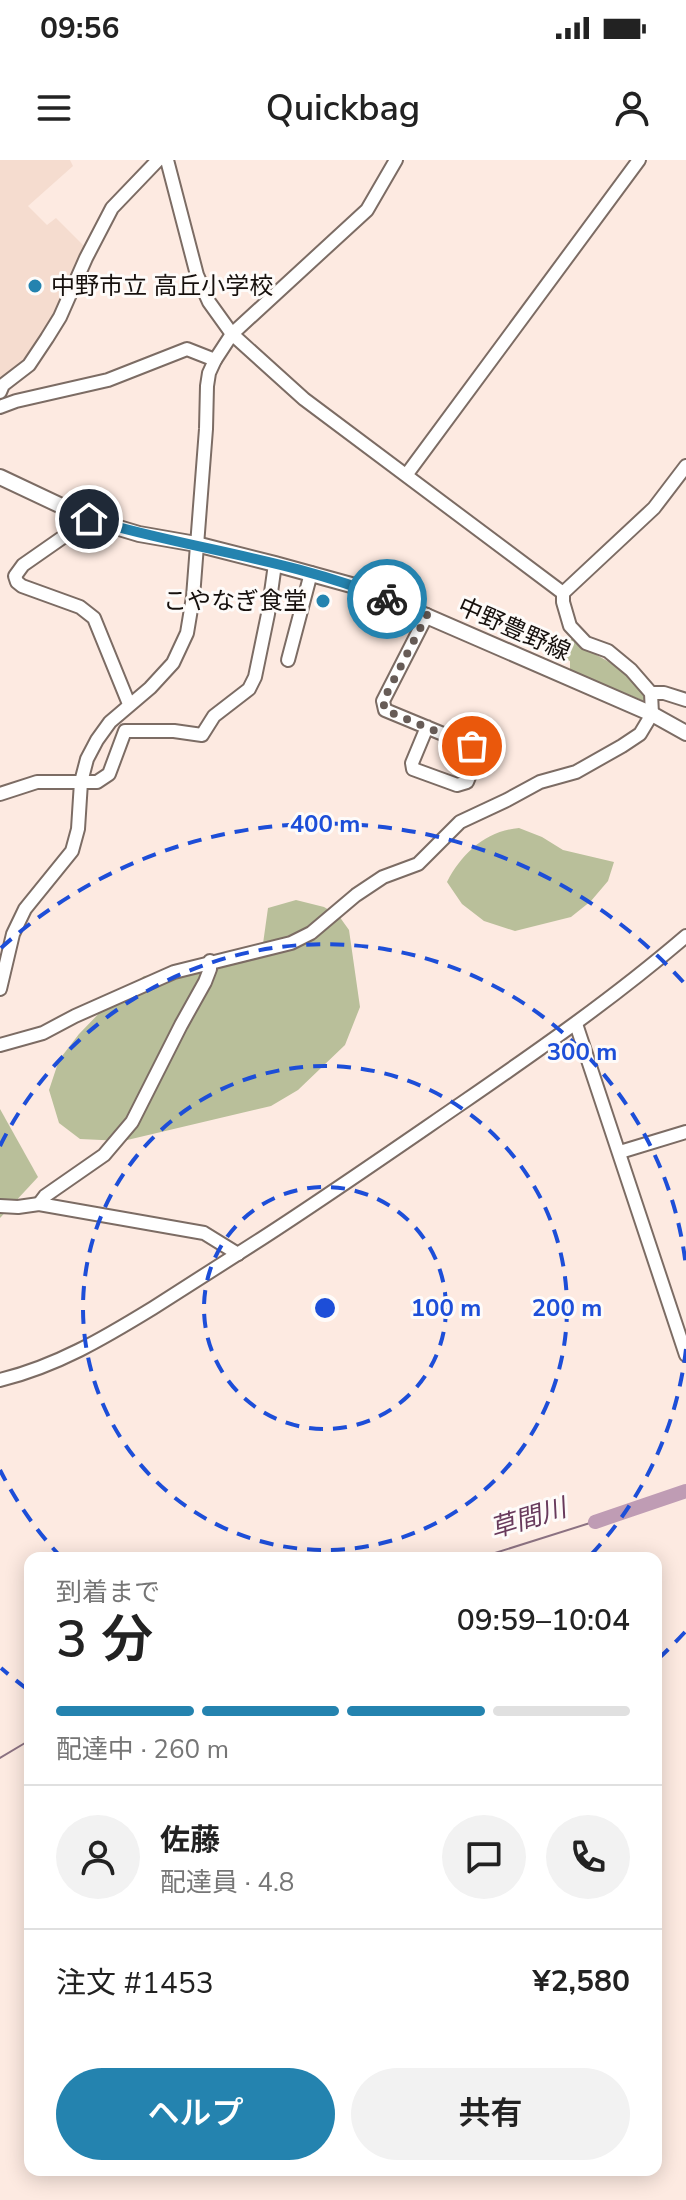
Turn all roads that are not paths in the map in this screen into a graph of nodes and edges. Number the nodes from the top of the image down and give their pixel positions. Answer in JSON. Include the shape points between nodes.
{"nodes":[{"id":1,"x":158,"y":160,"type":"edge"},
{"id":2,"x":167,"y":160,"type":"edge"},
{"id":3,"x":396,"y":160,"type":"edge"},
{"id":4,"x":639,"y":160,"type":"edge"},
{"id":5,"x":232,"y":334,"type":"junction"},
{"id":6,"x":215,"y":360,"type":"junction"},
{"id":7,"x":0,"y":392,"type":"edge"},
{"id":8,"x":0,"y":407,"type":"edge"},
{"id":9,"x":686,"y":466,"type":"edge"},
{"id":10,"x":407,"y":474,"type":"junction"},
{"id":11,"x":0,"y":477,"type":"edge"},
{"id":12,"x":89,"y":519,"type":"junction"},
{"id":13,"x":196,"y":544,"type":"junction"},
{"id":14,"x":275,"y":564,"type":"junction"},
{"id":15,"x":311,"y":573,"type":"junction"},
{"id":16,"x":563,"y":593,"type":"junction"},
{"id":17,"x":427,"y":615,"type":"junction"},
{"id":18,"x":288,"y":660,"type":"dead end"},
{"id":19,"x":651,"y":693,"type":"junction"},
{"id":20,"x":686,"y":700,"type":"edge"},
{"id":21,"x":129,"y":704,"type":"junction"},
{"id":22,"x":652,"y":714,"type":"junction"},
{"id":23,"x":427,"y":727,"type":"junction"},
{"id":24,"x":686,"y":733,"type":"edge"},
{"id":25,"x":81,"y":782,"type":"junction"},
{"id":26,"x":0,"y":794,"type":"edge"},
{"id":27,"x":686,"y":936,"type":"edge"},
{"id":28,"x":210,"y":961,"type":"junction"},
{"id":29,"x":0,"y":985,"type":"edge"},
{"id":30,"x":576,"y":1024,"type":"junction"},
{"id":31,"x":0,"y":1045,"type":"edge"},
{"id":32,"x":686,"y":1132,"type":"edge"},
{"id":33,"x":620,"y":1152,"type":"junction"},
{"id":34,"x":39,"y":1204,"type":"junction"},
{"id":35,"x":0,"y":1206,"type":"edge"},
{"id":36,"x":238,"y":1254,"type":"junction"},
{"id":37,"x":686,"y":1355,"type":"edge"},
{"id":38,"x":0,"y":1380,"type":"edge"}],
"edges":[{"from":1,"to":7,"type":"street","via":[[112,208],[60,317],[29,365]]},
{"from":2,"to":5,"type":"street","via":[[197,275]]},
{"from":3,"to":5,"type":"street","via":[[367,210]]},
{"from":4,"to":10,"type":"street"},
{"from":5,"to":6,"type":"street"},
{"from":5,"to":10,"type":"street","via":[[304,399]]},
{"from":6,"to":8,"type":"street","via":[[187,349],[108,380]]},
{"from":6,"to":13,"type":"street","via":[[207,386]]},
{"from":9,"to":16,"type":"street","via":[[654,508]]},
{"from":10,"to":16,"type":"street"},
{"from":11,"to":12,"type":"main road","name":"中野豊野線"},
{"from":12,"to":13,"type":"main road","name":"中野豊野線"},
{"from":12,"to":21,"type":"street","via":[[15,576],[22,586],[80,607],[94,618]]},
{"from":13,"to":14,"type":"main road","name":"中野豊野線"},
{"from":13,"to":21,"type":"street","via":[[187,633],[173,663]]},
{"from":14,"to":15,"type":"main road","name":"中野豊野線"},
{"from":14,"to":25,"type":"street","via":[[258,666],[249,689],[214,716],[202,735],[125,731],[109,774],[97,782]]},
{"from":15,"to":17,"type":"main road","name":"中野豊野線"},
{"from":15,"to":18,"type":"street"},
{"from":16,"to":19,"type":"street","via":[[570,626],[586,643],[608,651],[631,670]]},
{"from":17,"to":22,"type":"main road","name":"中野豊野線"},
{"from":17,"to":23,"type":"street","via":[[383,701],[385,710]]},
{"from":19,"to":20,"type":"street"},
{"from":19,"to":22,"type":"street"},
{"from":21,"to":25,"type":"street","via":[[97,740]]},
{"from":22,"to":24,"type":"main road","name":"中野豊野線"},
{"from":22,"to":28,"type":"street","via":[[640,734],[576,772],[540,782],[460,822],[418,864],[383,877],[311,933],[291,943]]},
{"from":23,"to":23,"type":"street","via":[[472,746],[478,755],[467,782],[457,785],[413,769]]},
{"from":25,"to":26,"type":"street","via":[[37,782]]},
{"from":25,"to":29,"type":"street","via":[[72,851],[25,909]]},
{"from":27,"to":30,"type":"street"},
{"from":28,"to":31,"type":"street","via":[[153,980],[43,1033]]},
{"from":28,"to":34,"type":"street","via":[[205,982],[132,1122],[104,1155]]},
{"from":30,"to":33,"type":"street"},
{"from":30,"to":36,"type":"street"},
{"from":32,"to":33,"type":"street"},
{"from":33,"to":37,"type":"street"},
{"from":34,"to":35,"type":"street"},
{"from":34,"to":36,"type":"street","via":[[204,1233]]},
{"from":36,"to":38,"type":"street","via":[[97,1342]]}]}
